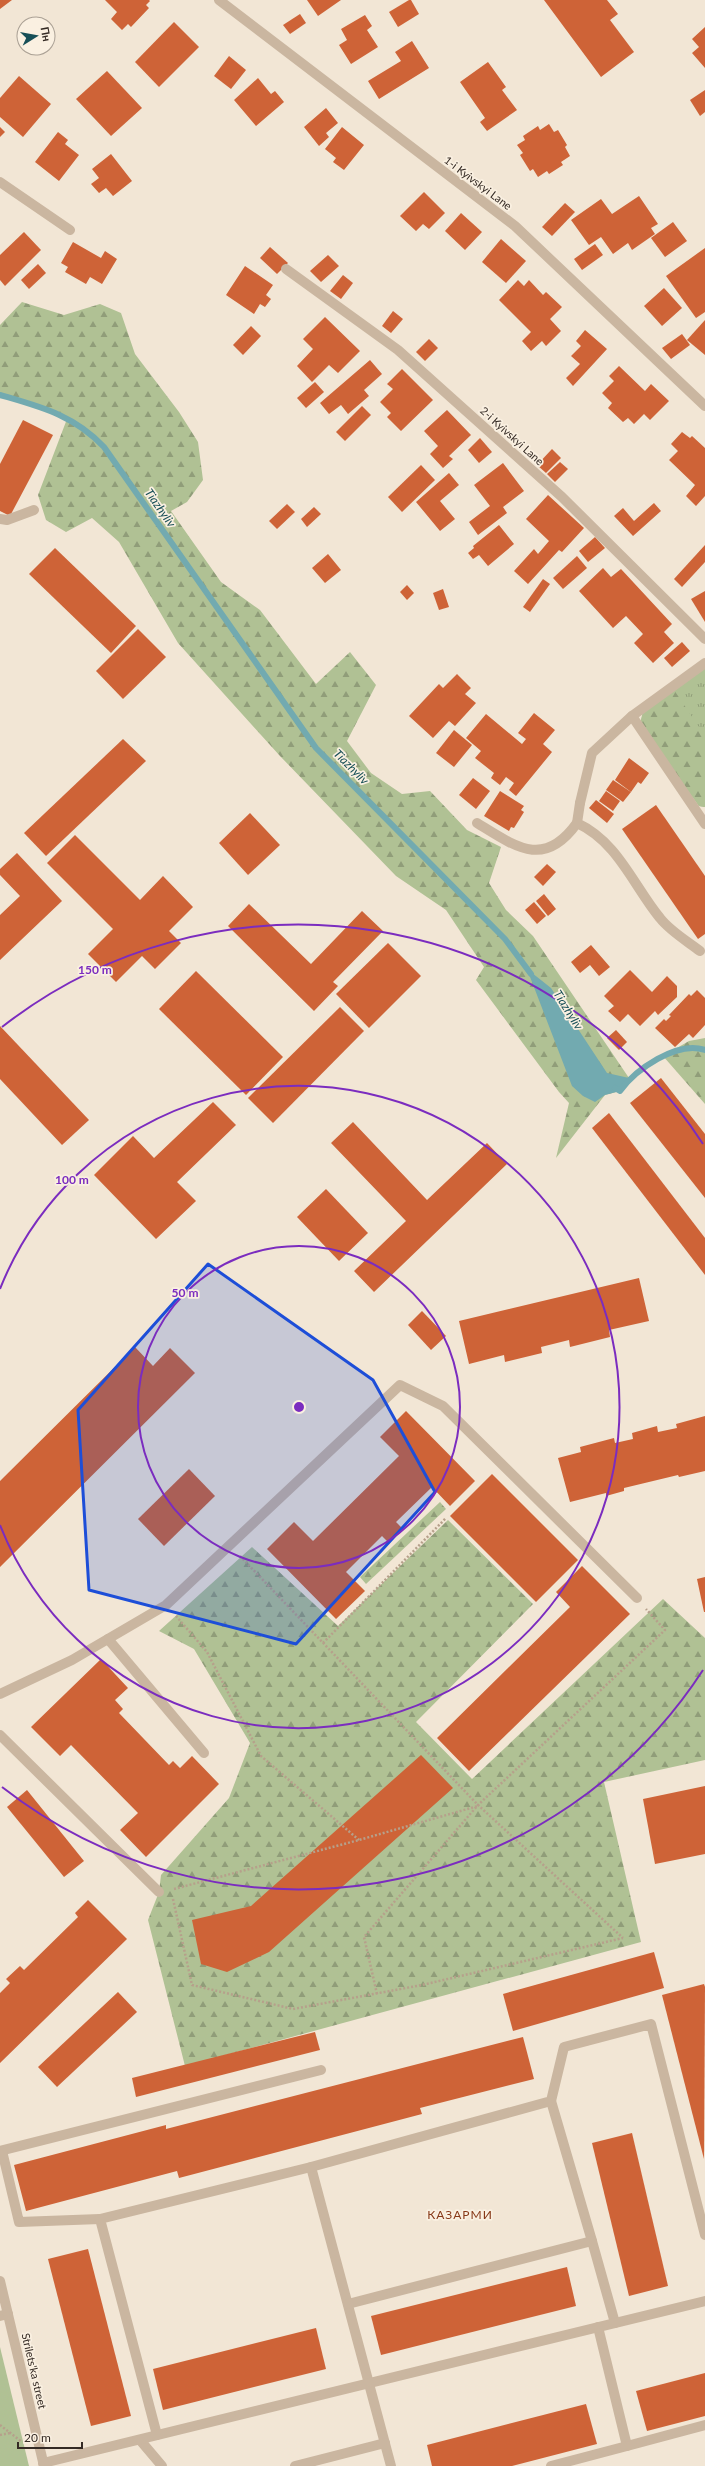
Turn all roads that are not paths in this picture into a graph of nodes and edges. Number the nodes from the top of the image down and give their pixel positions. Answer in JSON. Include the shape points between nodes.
{"nodes":[{"id":1,"x":219,"y":0,"type":"edge"},
{"id":2,"x":0,"y":182,"type":"edge"},
{"id":3,"x":70,"y":230,"type":"dead end"},
{"id":4,"x":286,"y":269,"type":"dead end"},
{"id":5,"x":705,"y":406,"type":"edge"},
{"id":6,"x":34,"y":510,"type":"dead end"},
{"id":7,"x":0,"y":519,"type":"edge"},
{"id":8,"x":705,"y":639,"type":"edge"},
{"id":9,"x":705,"y":662,"type":"edge"},
{"id":10,"x":632,"y":716,"type":"junction"},
{"id":11,"x":477,"y":823,"type":"dead end"},
{"id":12,"x":577,"y":823,"type":"junction"},
{"id":13,"x":705,"y":824,"type":"edge"},
{"id":14,"x":700,"y":951,"type":"dead end"},
{"id":15,"x":637,"y":1598,"type":"road end"},
{"id":16,"x":108,"y":1639,"type":"junction"},
{"id":17,"x":0,"y":1694,"type":"edge"},
{"id":18,"x":0,"y":1735,"type":"edge"},
{"id":19,"x":204,"y":1753,"type":"dead end"},
{"id":20,"x":159,"y":1892,"type":"dead end"},
{"id":21,"x":321,"y":2070,"type":"dead end"},
{"id":22,"x":550,"y":2102,"type":"junction"},
{"id":23,"x":1,"y":2151,"type":"edge"},
{"id":24,"x":311,"y":2167,"type":"junction"},
{"id":25,"x":702,"y":2210,"type":"edge"},
{"id":26,"x":100,"y":2219,"type":"junction"},
{"id":27,"x":705,"y":2235,"type":"edge"},
{"id":28,"x":592,"y":2241,"type":"junction"},
{"id":29,"x":0,"y":2281,"type":"edge"},
{"id":30,"x":705,"y":2301,"type":"edge"},
{"id":31,"x":348,"y":2304,"type":"junction"},
{"id":32,"x":4,"y":2315,"type":"edge"},
{"id":33,"x":615,"y":2323,"type":"junction"},
{"id":34,"x":598,"y":2327,"type":"junction"},
{"id":35,"x":369,"y":2383,"type":"junction"},
{"id":36,"x":705,"y":2425,"type":"edge"},
{"id":37,"x":157,"y":2435,"type":"junction"},
{"id":38,"x":140,"y":2440,"type":"junction"},
{"id":39,"x":385,"y":2443,"type":"junction"},
{"id":40,"x":627,"y":2446,"type":"junction"},
{"id":41,"x":44,"y":2465,"type":"edge"},
{"id":42,"x":162,"y":2466,"type":"edge"},
{"id":43,"x":295,"y":2466,"type":"edge"},
{"id":44,"x":391,"y":2466,"type":"edge"},
{"id":45,"x":551,"y":2466,"type":"edge"}],
"edges":[{"from":1,"to":5,"type":"street","name":"1-i Kyivskyi Lane","via":[[515,226]]},
{"from":2,"to":3,"type":"street"},
{"from":4,"to":8,"type":"street","name":"2-i Kyivskyi Lane","via":[[398,350],[562,497]]},
{"from":6,"to":7,"type":"street","via":[[7,520]]},
{"from":9,"to":10,"type":"street"},
{"from":10,"to":12,"type":"street","via":[[592,753]]},
{"from":10,"to":13,"type":"street"},
{"from":11,"to":12,"type":"street","via":[[508,842],[530,850],[546,849],[566,838]]},
{"from":12,"to":14,"type":"street","via":[[590,829],[610,846],[661,919]]},
{"from":15,"to":16,"type":"street","via":[[443,1406],[400,1386],[166,1605]]},
{"from":16,"to":17,"type":"street","via":[[72,1660]]},
{"from":16,"to":19,"type":"street"},
{"from":18,"to":20,"type":"street"},
{"from":21,"to":23,"type":"street"},
{"from":22,"to":24,"type":"street"},
{"from":22,"to":25,"type":"street","via":[[564,2047],[651,2024]]},
{"from":22,"to":28,"type":"street"},
{"from":23,"to":26,"type":"street","via":[[19,2222]]},
{"from":24,"to":26,"type":"street"},
{"from":24,"to":31,"type":"street"},
{"from":25,"to":27,"type":"street"},
{"from":26,"to":37,"type":"street"},
{"from":28,"to":31,"type":"street"},
{"from":28,"to":33,"type":"street"},
{"from":29,"to":32,"type":"street","name":"Strilets'ka street"},
{"from":30,"to":33,"type":"street"},
{"from":31,"to":35,"type":"street"},
{"from":32,"to":41,"type":"street","name":"Strilets'ka street"},
{"from":33,"to":34,"type":"street"},
{"from":34,"to":35,"type":"street"},
{"from":34,"to":40,"type":"street"},
{"from":35,"to":37,"type":"street"},
{"from":35,"to":39,"type":"street"},
{"from":36,"to":40,"type":"street"},
{"from":37,"to":38,"type":"street"},
{"from":38,"to":41,"type":"street"},
{"from":38,"to":42,"type":"street"},
{"from":39,"to":43,"type":"street"},
{"from":39,"to":44,"type":"street"},
{"from":40,"to":45,"type":"street"}]}
